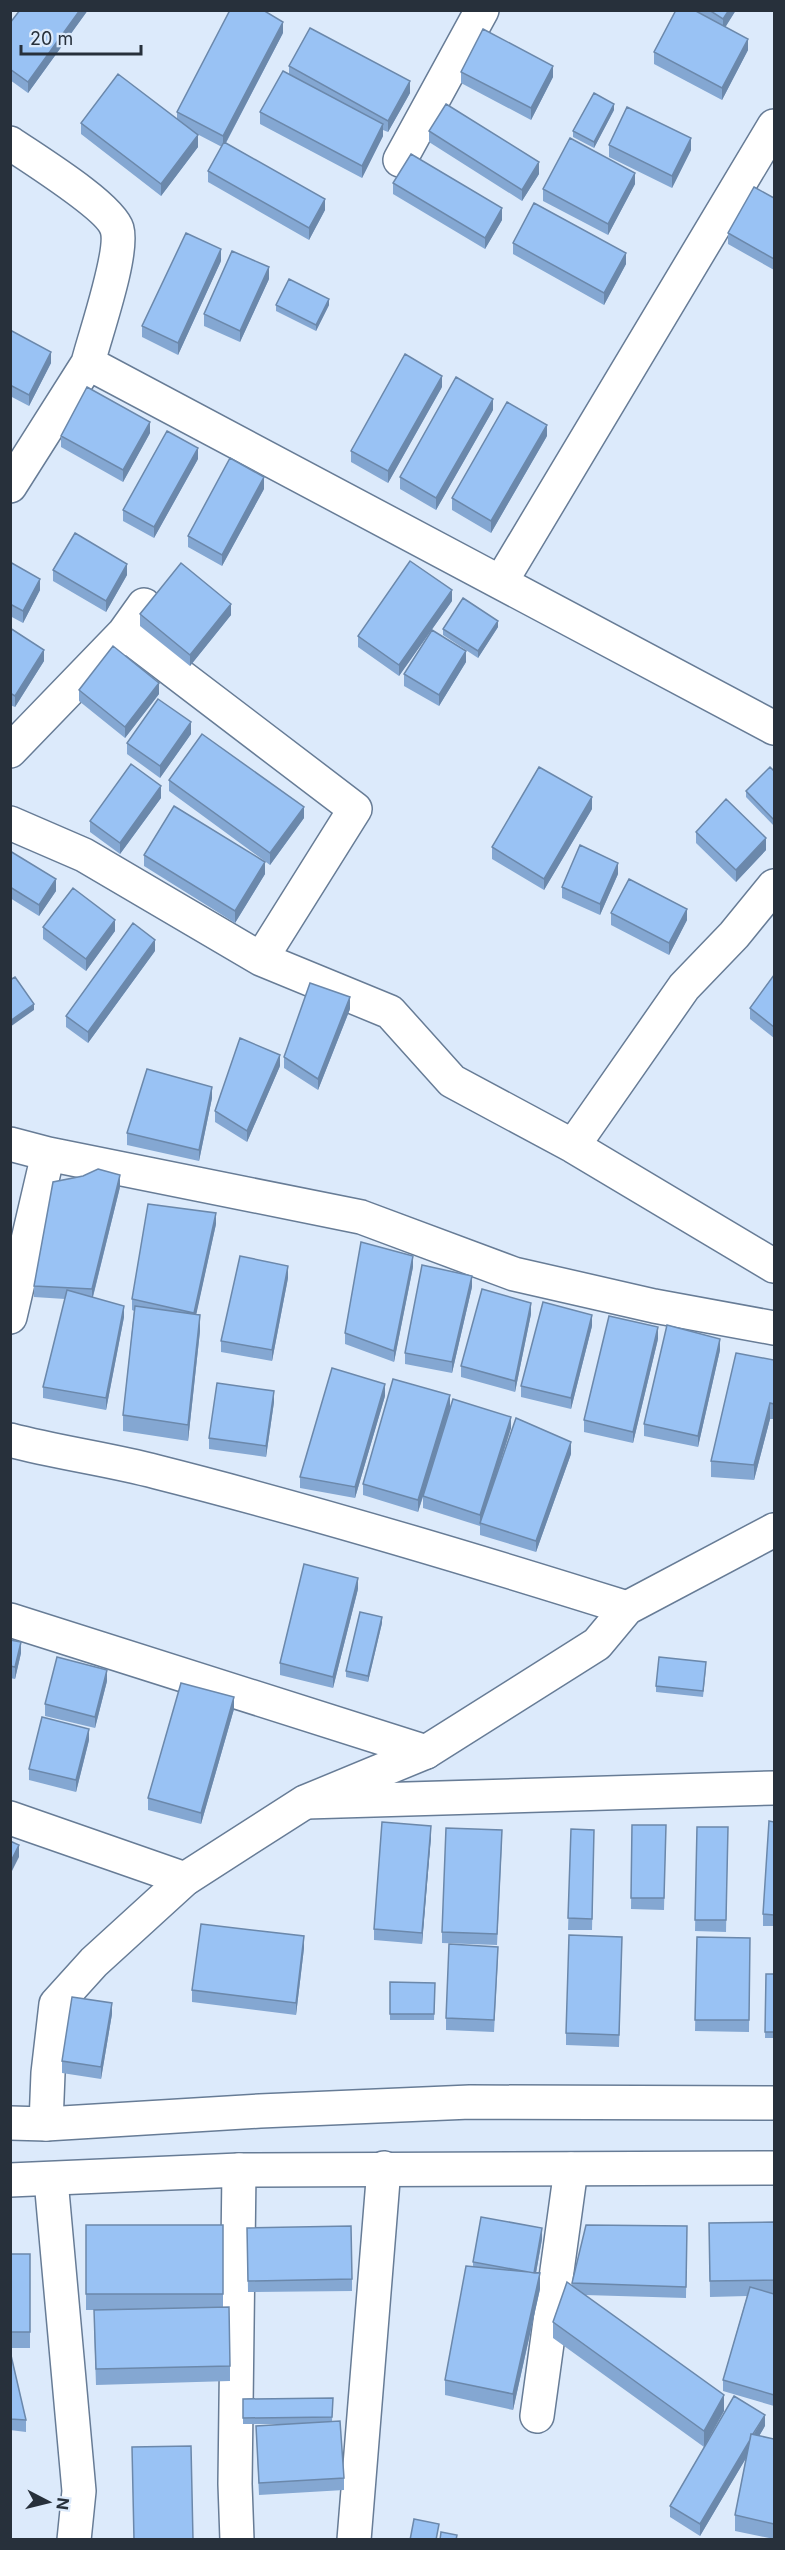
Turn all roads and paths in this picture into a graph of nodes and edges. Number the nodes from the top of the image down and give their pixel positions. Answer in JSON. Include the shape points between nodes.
{"nodes":[{"id":1,"x":482,"y":10,"type":"edge"},
{"id":2,"x":774,"y":126,"type":"edge"},
{"id":3,"x":10,"y":143,"type":"edge"},
{"id":4,"x":400,"y":160,"type":"dead end"},
{"id":5,"x":88,"y":363,"type":"junction"},
{"id":6,"x":10,"y":486,"type":"edge"},
{"id":7,"x":502,"y":580,"type":"junction"},
{"id":8,"x":144,"y":605,"type":"edge"},
{"id":9,"x":124,"y":633,"type":"junction"},
{"id":10,"x":774,"y":728,"type":"edge"},
{"id":11,"x":10,"y":751,"type":"edge"},
{"id":12,"x":10,"y":823,"type":"edge"},
{"id":13,"x":774,"y":886,"type":"edge"},
{"id":14,"x":261,"y":959,"type":"junction"},
{"id":15,"x":10,"y":1144,"type":"edge"},
{"id":16,"x":573,"y":1146,"type":"junction"},
{"id":17,"x":48,"y":1154,"type":"junction"},
{"id":18,"x":774,"y":1266,"type":"edge"},
{"id":19,"x":10,"y":1317,"type":"edge"},
{"id":20,"x":774,"y":1328,"type":"edge"},
{"id":21,"x":10,"y":1440,"type":"edge"},
{"id":22,"x":774,"y":1530,"type":"edge"},
{"id":23,"x":627,"y":1608,"type":"junction"},
{"id":24,"x":10,"y":1620,"type":"edge"},
{"id":25,"x":426,"y":1752,"type":"junction"},
{"id":26,"x":774,"y":1788,"type":"edge"},
{"id":27,"x":305,"y":1802,"type":"junction"},
{"id":28,"x":10,"y":1818,"type":"edge"},
{"id":29,"x":185,"y":1879,"type":"junction"},
{"id":30,"x":774,"y":2103,"type":"edge"},
{"id":31,"x":10,"y":2123,"type":"edge"},
{"id":32,"x":46,"y":2124,"type":"junction"},
{"id":33,"x":384,"y":2168,"type":"junction"},
{"id":34,"x":774,"y":2168,"type":"edge"},
{"id":35,"x":571,"y":2169,"type":"junction"},
{"id":36,"x":239,"y":2170,"type":"junction"},
{"id":37,"x":10,"y":2180,"type":"edge"},
{"id":38,"x":51,"y":2180,"type":"junction"},
{"id":39,"x":537,"y":2416,"type":"dead end"},
{"id":40,"x":75,"y":2540,"type":"edge"},
{"id":41,"x":237,"y":2540,"type":"edge"},
{"id":42,"x":354,"y":2540,"type":"edge"}],
"edges":[{"from":1,"to":4,"type":"street"},
{"from":2,"to":7,"type":"street"},
{"from":3,"to":5,"type":"street","via":[[99,206],[117,228],[117,253]]},
{"from":5,"to":6,"type":"street"},
{"from":5,"to":7,"type":"street"},
{"from":7,"to":10,"type":"street"},
{"from":8,"to":9,"type":"street"},
{"from":9,"to":11,"type":"street"},
{"from":9,"to":14,"type":"street","via":[[355,809]]},
{"from":12,"to":14,"type":"street","via":[[84,855]]},
{"from":13,"to":16,"type":"street","via":[[684,987]]},
{"from":14,"to":16,"type":"street","via":[[390,1012],[452,1081]]},
{"from":15,"to":17,"type":"street"},
{"from":16,"to":18,"type":"street"},
{"from":17,"to":19,"type":"street"},
{"from":17,"to":20,"type":"street","via":[[361,1217],[514,1274]]},
{"from":21,"to":23,"type":"street","via":[[287,1506]]},
{"from":22,"to":23,"type":"street"},
{"from":23,"to":25,"type":"street","via":[[597,1644]]},
{"from":24,"to":25,"type":"street"},
{"from":25,"to":27,"type":"street"},
{"from":26,"to":27,"type":"street"},
{"from":27,"to":29,"type":"street"},
{"from":28,"to":29,"type":"street"},
{"from":29,"to":32,"type":"street","via":[[94,1962],[56,2004]]},
{"from":30,"to":32,"type":"street","via":[[470,2102]]},
{"from":31,"to":32,"type":"street"},
{"from":33,"to":35,"type":"street"},
{"from":33,"to":36,"type":"street"},
{"from":33,"to":42,"type":"street"},
{"from":34,"to":35,"type":"street"},
{"from":35,"to":39,"type":"street"},
{"from":36,"to":38,"type":"street"},
{"from":36,"to":41,"type":"street"},
{"from":37,"to":38,"type":"street"},
{"from":38,"to":40,"type":"street","via":[[79,2491]]}]}
